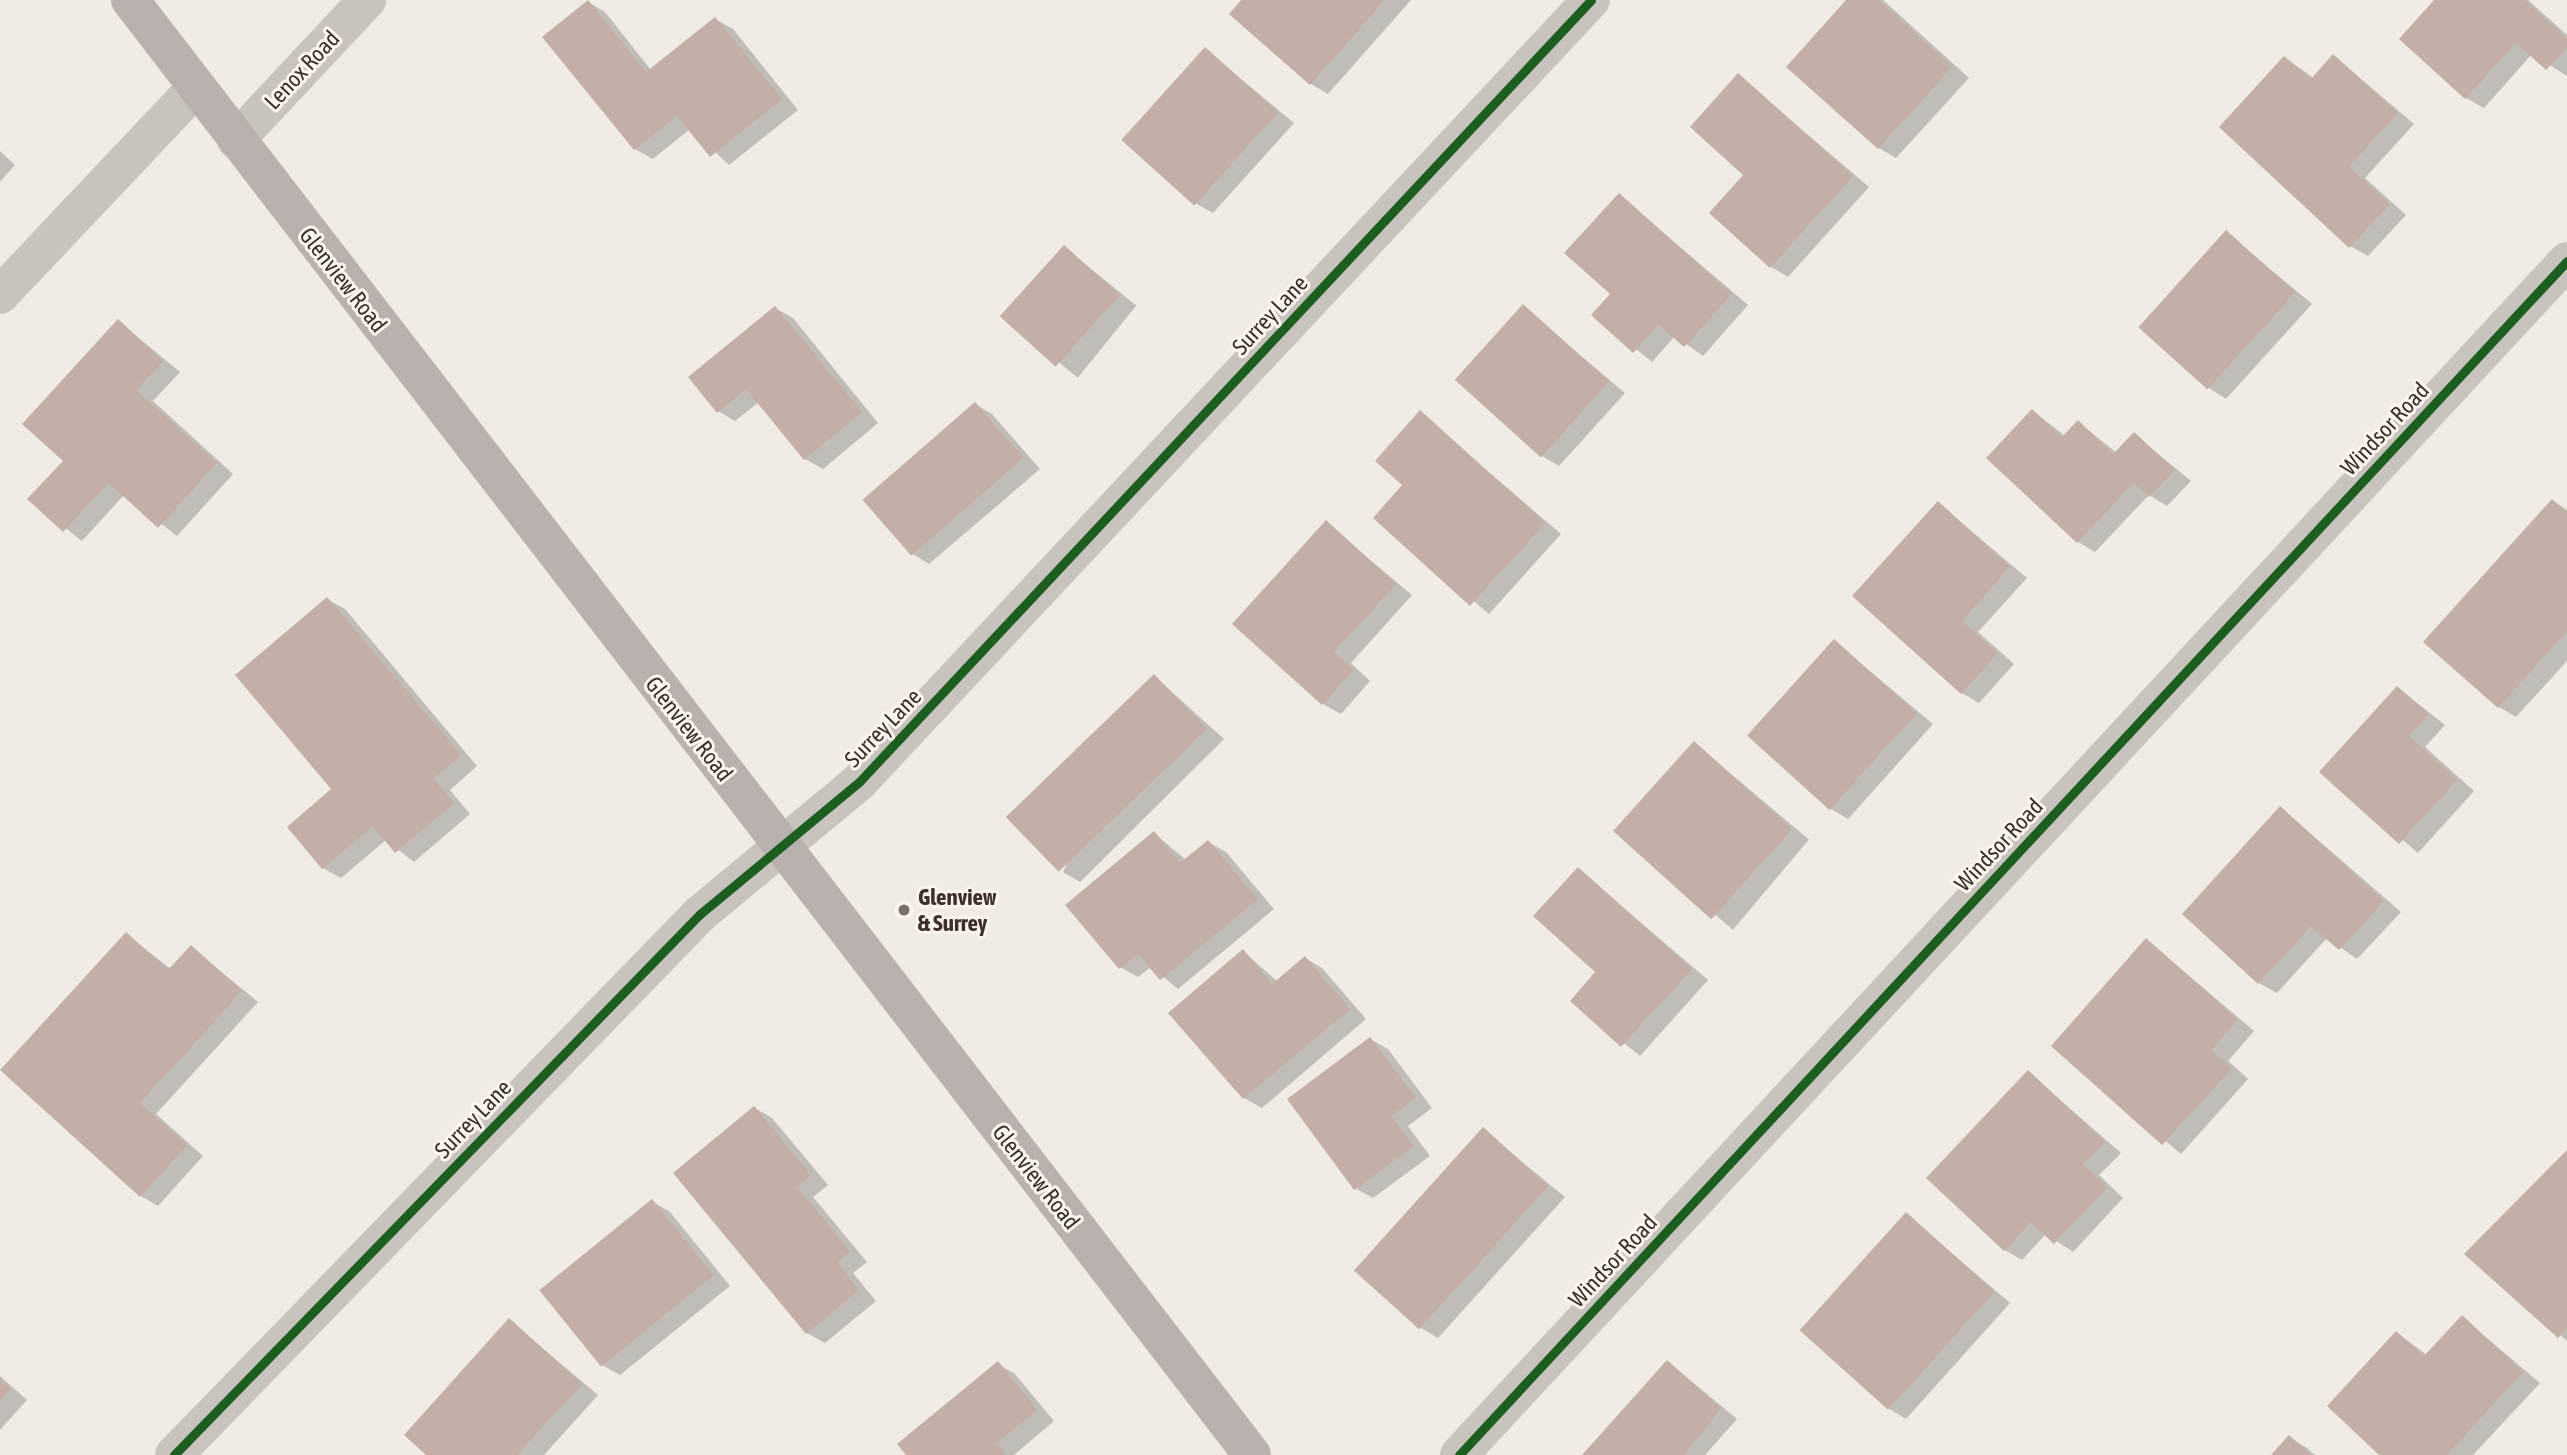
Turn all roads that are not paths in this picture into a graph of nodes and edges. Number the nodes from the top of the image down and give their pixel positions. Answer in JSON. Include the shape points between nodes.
{"nodes":[{"id":1,"x":130,"y":0,"type":"edge"},
{"id":2,"x":367,"y":0,"type":"edge"},
{"id":3,"x":1591,"y":0,"type":"edge"},
{"id":4,"x":196,"y":88,"type":"junction"},
{"id":5,"x":236,"y":140,"type":"junction"},
{"id":6,"x":2567,"y":261,"type":"edge"},
{"id":7,"x":0,"y":295,"type":"edge"},
{"id":8,"x":780,"y":846,"type":"junction"},
{"id":9,"x":174,"y":1455,"type":"edge"},
{"id":10,"x":1252,"y":1455,"type":"edge"},
{"id":11,"x":1459,"y":1455,"type":"edge"}],
"edges":[{"from":1,"to":4,"type":"main road","name":"Glenview Road"},
{"from":2,"to":5,"type":"street","name":"Lenox Road"},
{"from":3,"to":8,"type":"street","name":"Surrey Lane","via":[[859,782]]},
{"from":4,"to":5,"type":"main road","name":"Glenview Road"},
{"from":4,"to":7,"type":"street"},
{"from":5,"to":8,"type":"main road","name":"Glenview Road"},
{"from":6,"to":11,"type":"street","name":"Windsor Road"},
{"from":8,"to":9,"type":"street","name":"Surrey Lane","via":[[700,914]]},
{"from":8,"to":10,"type":"main road","name":"Glenview Road"}]}
